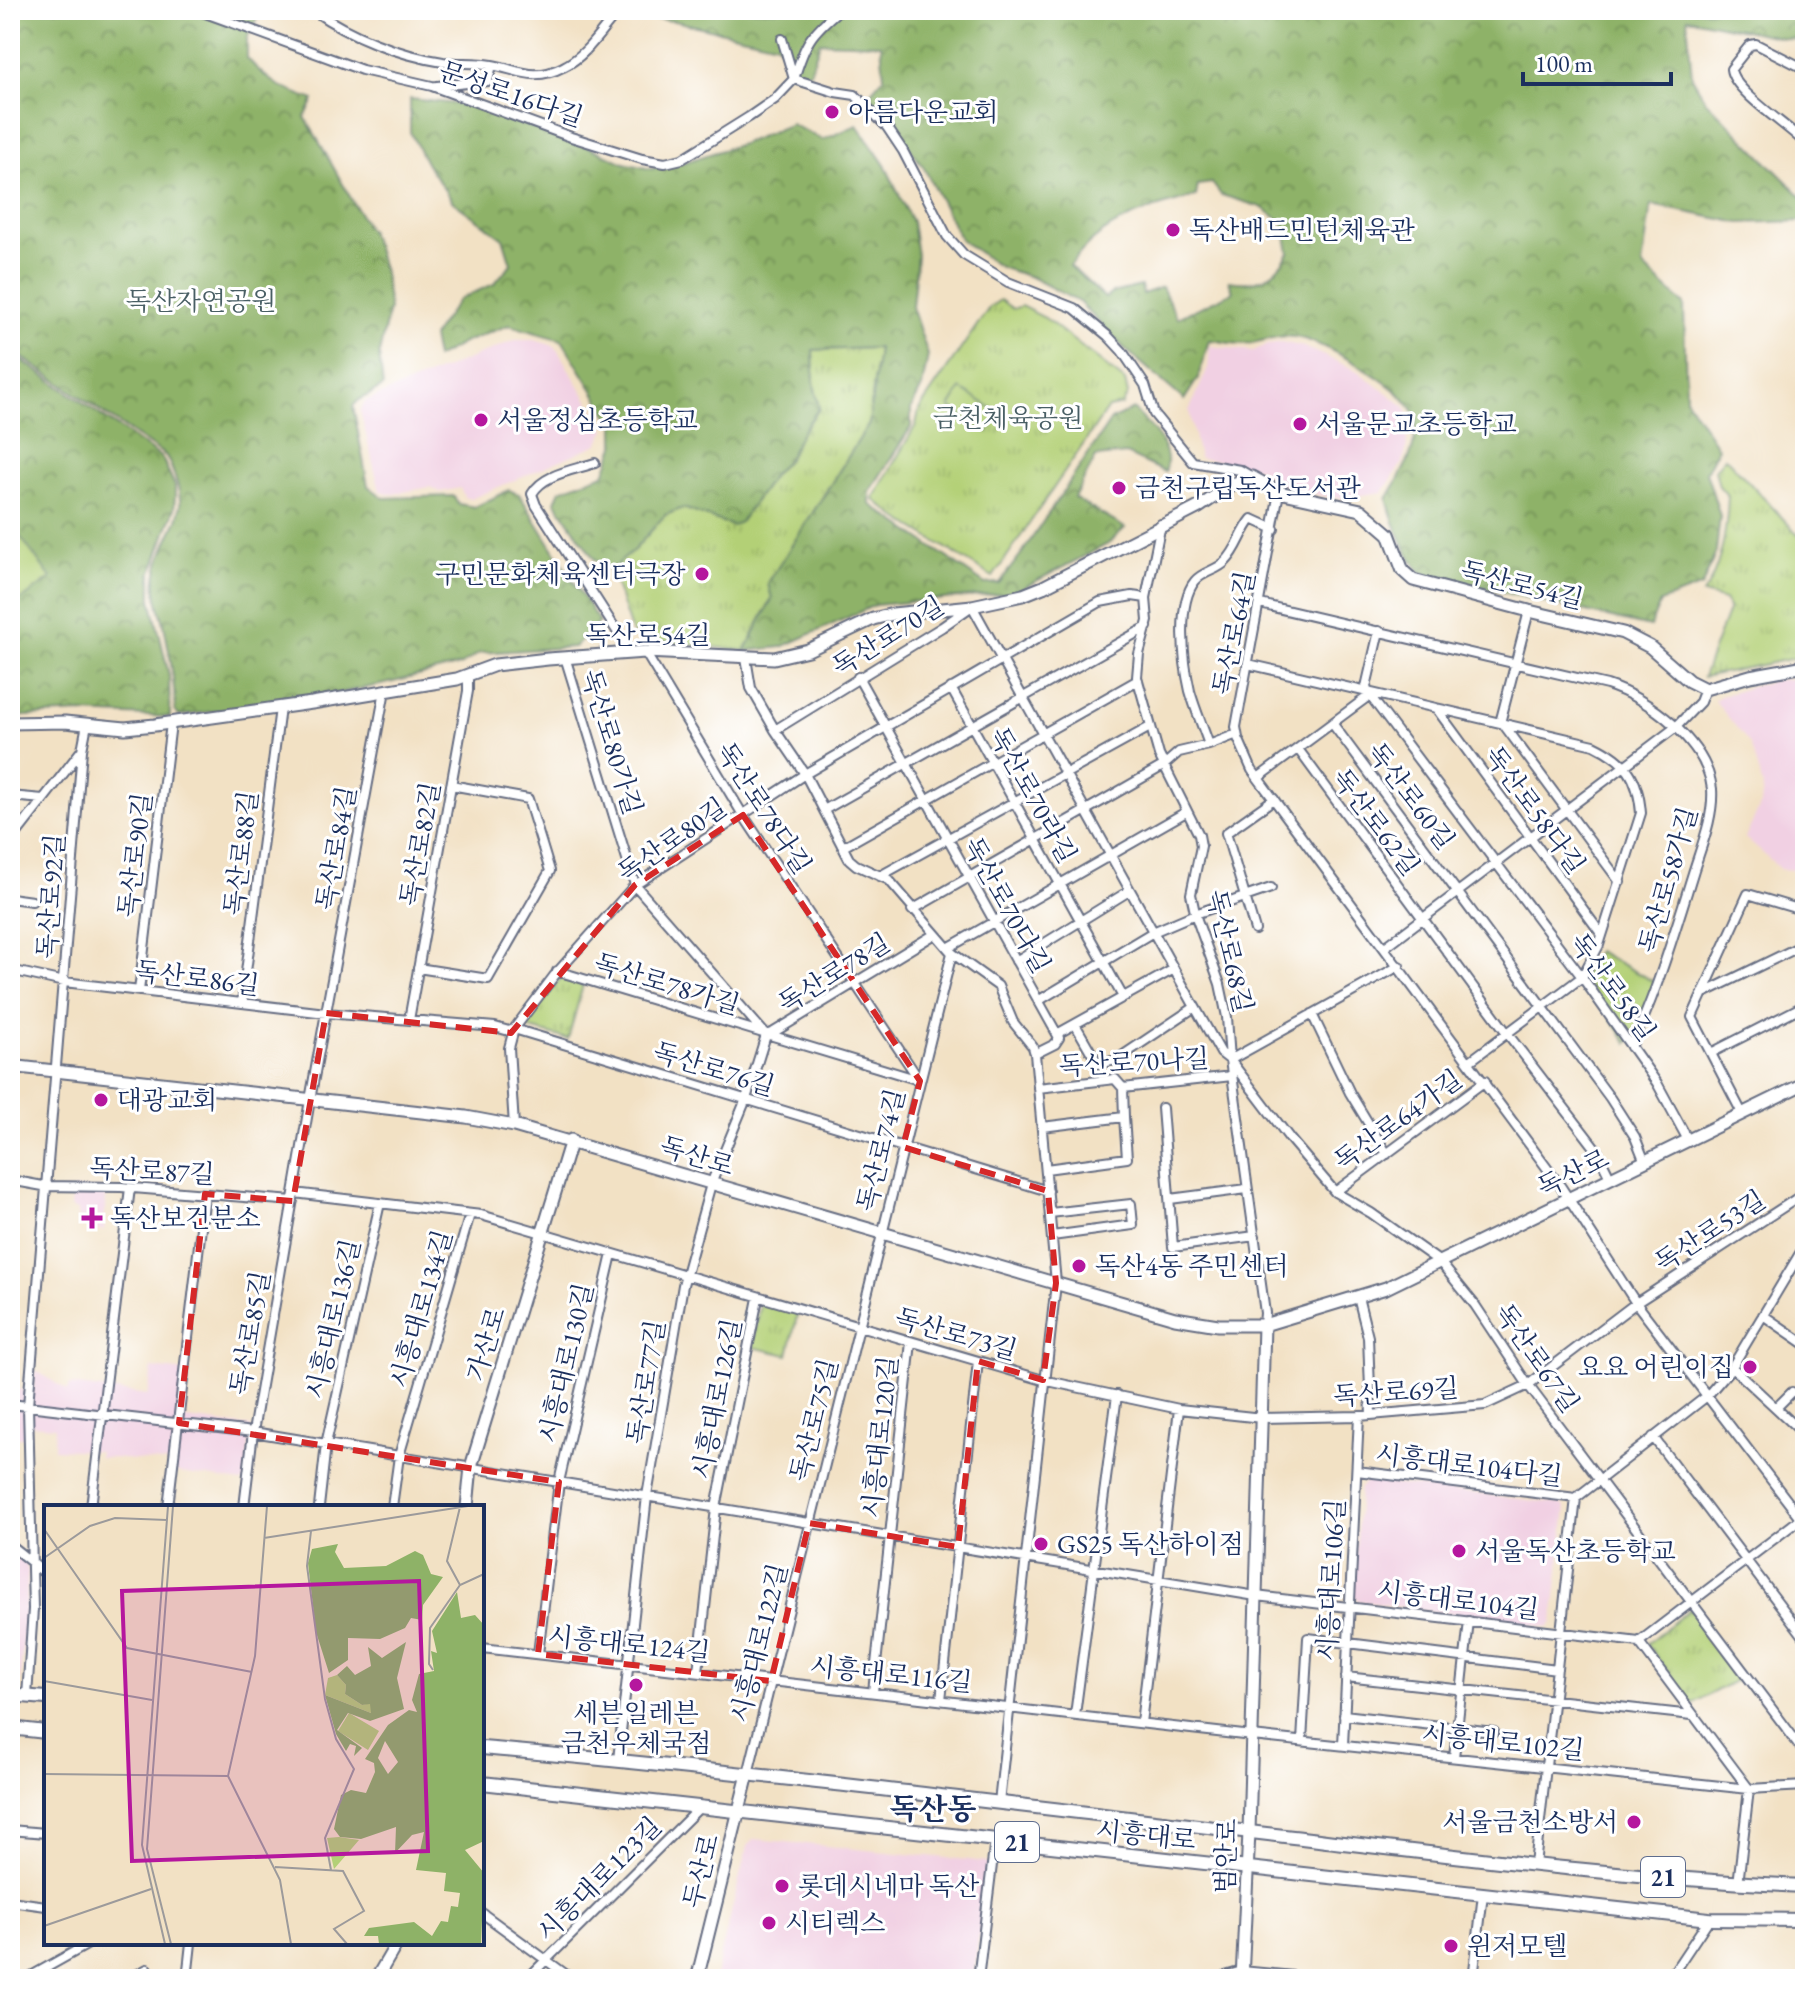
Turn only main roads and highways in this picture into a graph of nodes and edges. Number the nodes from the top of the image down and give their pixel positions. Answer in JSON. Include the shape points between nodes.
{"nodes":[{"id":1,"x":1805,"y":666,"type":"edge"},
{"id":2,"x":10,"y":723,"type":"edge"},
{"id":3,"x":10,"y":1066,"type":"edge"},
{"id":4,"x":1805,"y":1083,"type":"edge"},
{"id":5,"x":571,"y":1140,"type":"junction"},
{"id":6,"x":1264,"y":1325,"type":"junction"},
{"id":7,"x":467,"y":1505,"type":"edge"},
{"id":8,"x":10,"y":1695,"type":"edge"},
{"id":9,"x":44,"y":1698,"type":"edge"},
{"id":10,"x":10,"y":1728,"type":"edge"},
{"id":11,"x":44,"y":1732,"type":"edge"},
{"id":12,"x":484,"y":1748,"type":"edge"},
{"id":13,"x":748,"y":1774,"type":"junction"},
{"id":14,"x":484,"y":1783,"type":"edge"},
{"id":15,"x":739,"y":1812,"type":"junction"},
{"id":16,"x":1249,"y":1832,"type":"junction"},
{"id":17,"x":1248,"y":1868,"type":"junction"},
{"id":18,"x":1805,"y":1886,"type":"edge"},
{"id":19,"x":1805,"y":1920,"type":"edge"},
{"id":20,"x":396,"y":1945,"type":"edge"},
{"id":21,"x":1242,"y":1975,"type":"edge"},
{"id":22,"x":376,"y":1979,"type":"edge"},
{"id":23,"x":697,"y":1979,"type":"edge"}],
"edges":[{"from":1,"to":2,"type":"main road","name":"독산로54길","via":[[1705,689],[1623,633],[1413,580],[1403,571],[1389,534],[1361,510],[1279,492],[1252,477],[1023,595],[893,614],[791,656],[645,652],[565,657],[171,723],[125,728]]},
{"from":3,"to":5,"type":"main road","name":"독산로","via":[[466,1117]]},
{"from":4,"to":6,"type":"main road","name":"독산로","via":[[1386,1288]]},
{"from":5,"to":6,"type":"main road","name":"독산로","via":[[1175,1318]]},
{"from":5,"to":7,"type":"main road","name":"가산로","via":[[471,1467]]},
{"from":6,"to":16,"type":"main road","name":"범안로"},
{"from":8,"to":9,"type":"main road"},
{"from":10,"to":11,"type":"main road"},
{"from":12,"to":13,"type":"main road","name":"시흥대로","number":"21"},
{"from":13,"to":15,"type":"main road","name":"두산로"},
{"from":13,"to":16,"type":"main road","name":"시흥대로","number":"21"},
{"from":14,"to":15,"type":"main road","name":"시흥대로","number":"21"},
{"from":15,"to":17,"type":"main road","name":"시흥대로","number":"21"},
{"from":15,"to":23,"type":"main road","name":"두산로"},
{"from":16,"to":17,"type":"main road","name":"범안로"},
{"from":16,"to":18,"type":"main road","name":"시흥대로","number":"21","via":[[1535,1865]]},
{"from":17,"to":19,"type":"main road","name":"시흥대로","number":"21","via":[[1709,1919]]},
{"from":17,"to":21,"type":"main road","name":"범안로"},
{"from":20,"to":22,"type":"main road"}]}
